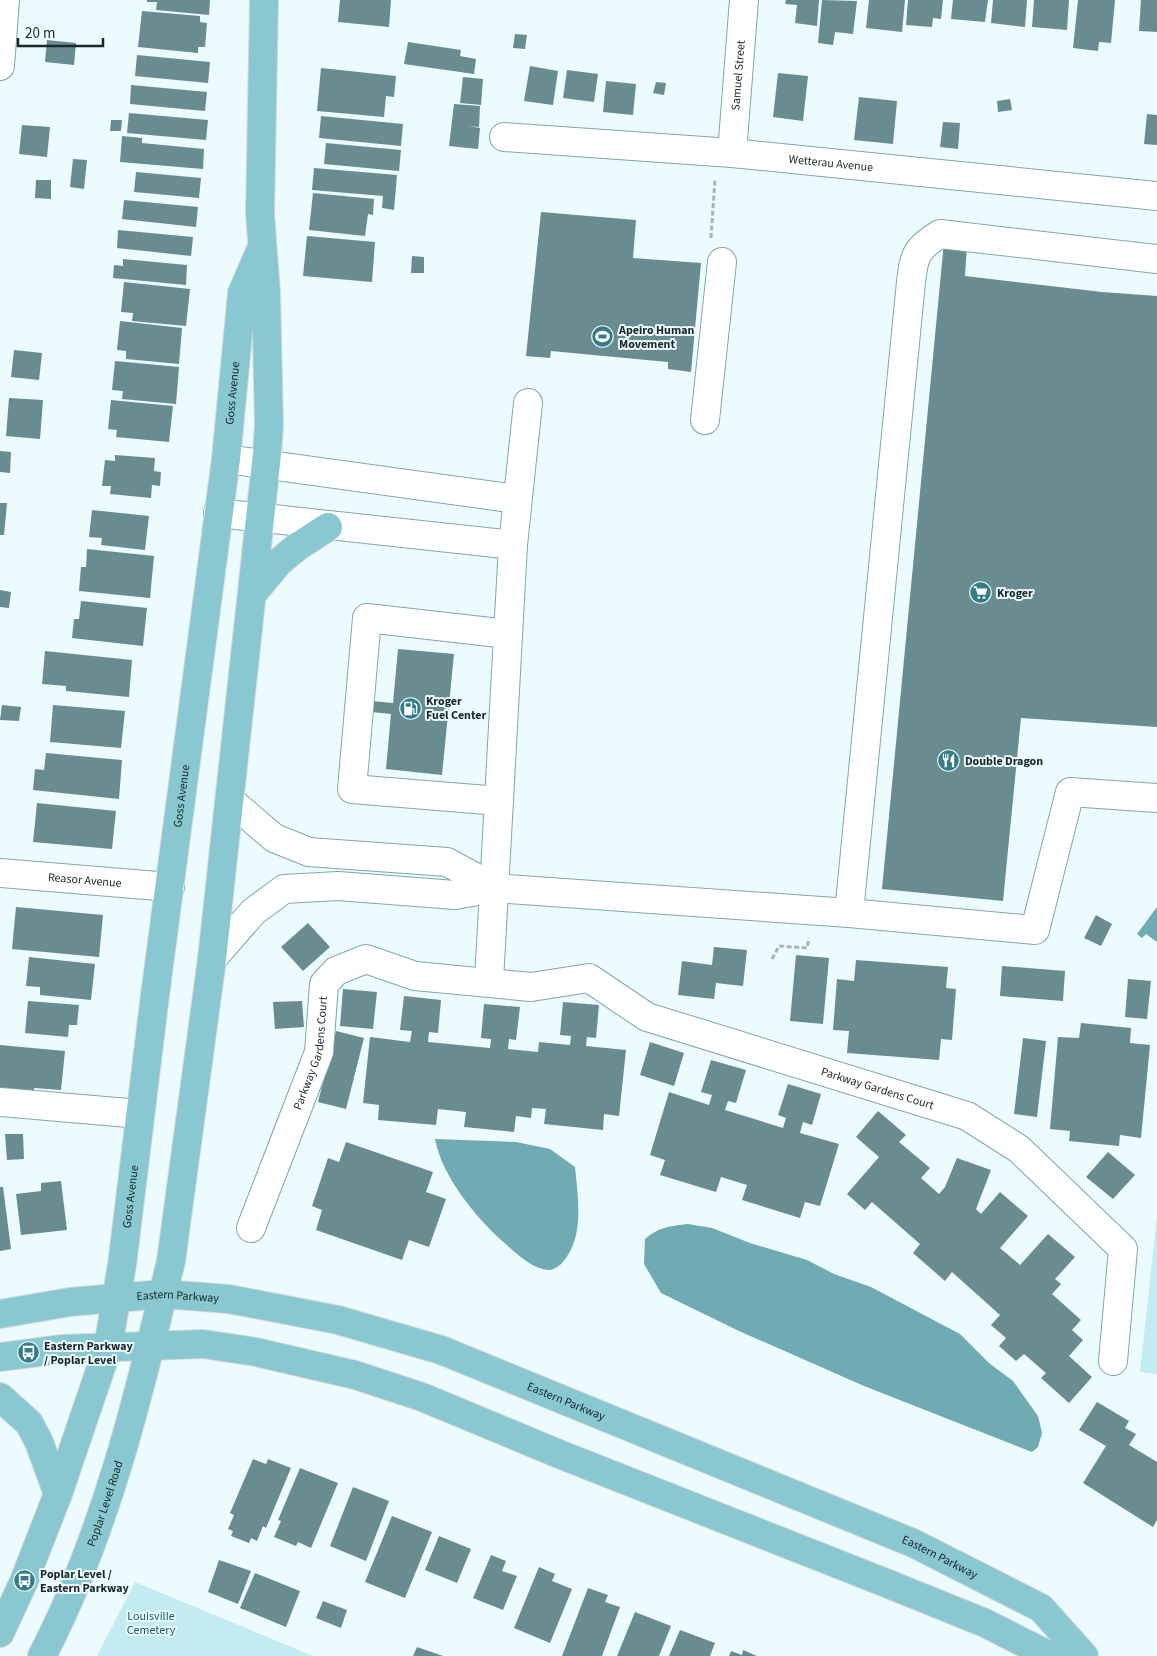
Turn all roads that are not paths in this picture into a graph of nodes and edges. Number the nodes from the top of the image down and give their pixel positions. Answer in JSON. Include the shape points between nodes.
{"nodes":[{"id":1,"x":5,"y":0,"type":"edge"},
{"id":2,"x":264,"y":0,"type":"edge"},
{"id":3,"x":744,"y":0,"type":"edge"},
{"id":4,"x":0,"y":66,"type":"edge"},
{"id":5,"x":504,"y":137,"type":"dead end"},
{"id":6,"x":724,"y":152,"type":"junction"},
{"id":7,"x":1157,"y":196,"type":"edge"},
{"id":8,"x":261,"y":248,"type":"junction"},
{"id":9,"x":1157,"y":259,"type":"edge"},
{"id":10,"x":722,"y":262,"type":"road end"},
{"id":11,"x":528,"y":403,"type":"dead end"},
{"id":12,"x":705,"y":420,"type":"dead end"},
{"id":13,"x":226,"y":460,"type":"junction"},
{"id":14,"x":265,"y":466,"type":"junction"},
{"id":15,"x":518,"y":499,"type":"junction"},
{"id":16,"x":218,"y":514,"type":"junction"},
{"id":17,"x":261,"y":518,"type":"junction"},
{"id":18,"x":328,"y":527,"type":"junction"},
{"id":19,"x":513,"y":545,"type":"junction"},
{"id":20,"x":253,"y":593,"type":"junction"},
{"id":21,"x":508,"y":634,"type":"junction"},
{"id":22,"x":1157,"y":798,"type":"edge"},
{"id":23,"x":230,"y":800,"type":"junction"},
{"id":24,"x":499,"y":802,"type":"junction"},
{"id":25,"x":0,"y":873,"type":"edge"},
{"id":26,"x":170,"y":887,"type":"junction"},
{"id":27,"x":495,"y":888,"type":"junction"},
{"id":28,"x":849,"y":913,"type":"junction"},
{"id":29,"x":212,"y":959,"type":"junction"},
{"id":30,"x":489,"y":981,"type":"junction"},
{"id":31,"x":0,"y":1102,"type":"edge"},
{"id":32,"x":140,"y":1114,"type":"junction"},
{"id":33,"x":251,"y":1228,"type":"dead end"},
{"id":34,"x":163,"y":1294,"type":"junction"},
{"id":35,"x":116,"y":1298,"type":"junction"},
{"id":36,"x":0,"y":1314,"type":"edge"},
{"id":37,"x":150,"y":1345,"type":"junction"},
{"id":38,"x":108,"y":1346,"type":"junction"},
{"id":39,"x":0,"y":1357,"type":"edge"},
{"id":40,"x":1113,"y":1361,"type":"dead end"},
{"id":41,"x":0,"y":1397,"type":"edge"},
{"id":42,"x":58,"y":1494,"type":"junction"},
{"id":43,"x":0,"y":1632,"type":"edge"},
{"id":44,"x":42,"y":1656,"type":"edge"},
{"id":45,"x":1050,"y":1656,"type":"edge"},
{"id":46,"x":1084,"y":1656,"type":"edge"}],
"edges":[{"from":1,"to":4,"type":"street"},
{"from":2,"to":8,"type":"main road","name":"Goss Avenue"},
{"from":3,"to":6,"type":"street","name":"Samuel Street"},
{"from":5,"to":6,"type":"street","name":"Wetterau Avenue"},
{"from":6,"to":7,"type":"street","name":"Wetterau Avenue"},
{"from":8,"to":13,"type":"main road","name":"Goss Avenue","via":[[242,293]]},
{"from":8,"to":14,"type":"main road","name":"Goss Avenue","via":[[266,293],[269,416]]},
{"from":9,"to":28,"type":"street","via":[[940,234],[924,243],[916,253]]},
{"from":10,"to":12,"type":"street"},
{"from":11,"to":15,"type":"street"},
{"from":13,"to":14,"type":"street"},
{"from":13,"to":16,"type":"main road","name":"Goss Avenue"},
{"from":14,"to":15,"type":"street"},
{"from":14,"to":17,"type":"main road","name":"Goss Avenue"},
{"from":15,"to":19,"type":"street"},
{"from":16,"to":17,"type":"street"},
{"from":16,"to":26,"type":"main road","name":"Goss Avenue"},
{"from":17,"to":18,"type":"street"},
{"from":17,"to":20,"type":"main road","name":"Goss Avenue"},
{"from":18,"to":19,"type":"street"},
{"from":18,"to":20,"type":"main road","via":[[279,562]]},
{"from":19,"to":21,"type":"street"},
{"from":20,"to":23,"type":"main road","name":"Goss Avenue"},
{"from":21,"to":24,"type":"street"},
{"from":21,"to":24,"type":"street","via":[[367,618],[352,789]]},
{"from":22,"to":28,"type":"street","via":[[1070,792],[1035,930]]},
{"from":23,"to":27,"type":"street","via":[[274,838],[309,852],[447,862]]},
{"from":23,"to":29,"type":"main road","name":"Goss Avenue"},
{"from":24,"to":27,"type":"street"},
{"from":25,"to":26,"type":"street","name":"Reasor Avenue"},
{"from":26,"to":32,"type":"main road","name":"Goss Avenue"},
{"from":27,"to":28,"type":"street"},
{"from":27,"to":29,"type":"street","via":[[455,895],[338,886],[284,889],[253,912]]},
{"from":27,"to":30,"type":"street"},
{"from":29,"to":34,"type":"main road","name":"Goss Avenue","via":[[171,1261]]},
{"from":30,"to":33,"type":"street","name":"Parkway Gardens Court","via":[[414,976],[366,959],[336,971],[324,984],[319,1052]]},
{"from":30,"to":40,"type":"street","name":"Parkway Gardens Court","via":[[531,987],[589,978],[647,1017],[967,1116],[1019,1150],[1123,1249]]},
{"from":31,"to":32,"type":"street"},
{"from":32,"to":35,"type":"main road","name":"Goss Avenue"},
{"from":34,"to":35,"type":"main road","name":"Eastern Parkway"},
{"from":34,"to":37,"type":"main road","name":"Goss Avenue"},
{"from":34,"to":46,"type":"main road","name":"Eastern Parkway","via":[[229,1299],[338,1320],[440,1350],[913,1542],[1041,1608]]},
{"from":35,"to":36,"type":"main road","name":"Eastern Parkway"},
{"from":35,"to":38,"type":"main road","name":"Goss Avenue"},
{"from":37,"to":38,"type":"main road"},
{"from":37,"to":44,"type":"main road","name":"Poplar Level Road","via":[[116,1471],[87,1554]]},
{"from":37,"to":45,"type":"main road","via":[[203,1344],[256,1352],[355,1375],[422,1397],[985,1623]]},
{"from":38,"to":39,"type":"main road"},
{"from":38,"to":42,"type":"main road"},
{"from":41,"to":42,"type":"main road","via":[[29,1422]]},
{"from":42,"to":43,"type":"main road"}]}
